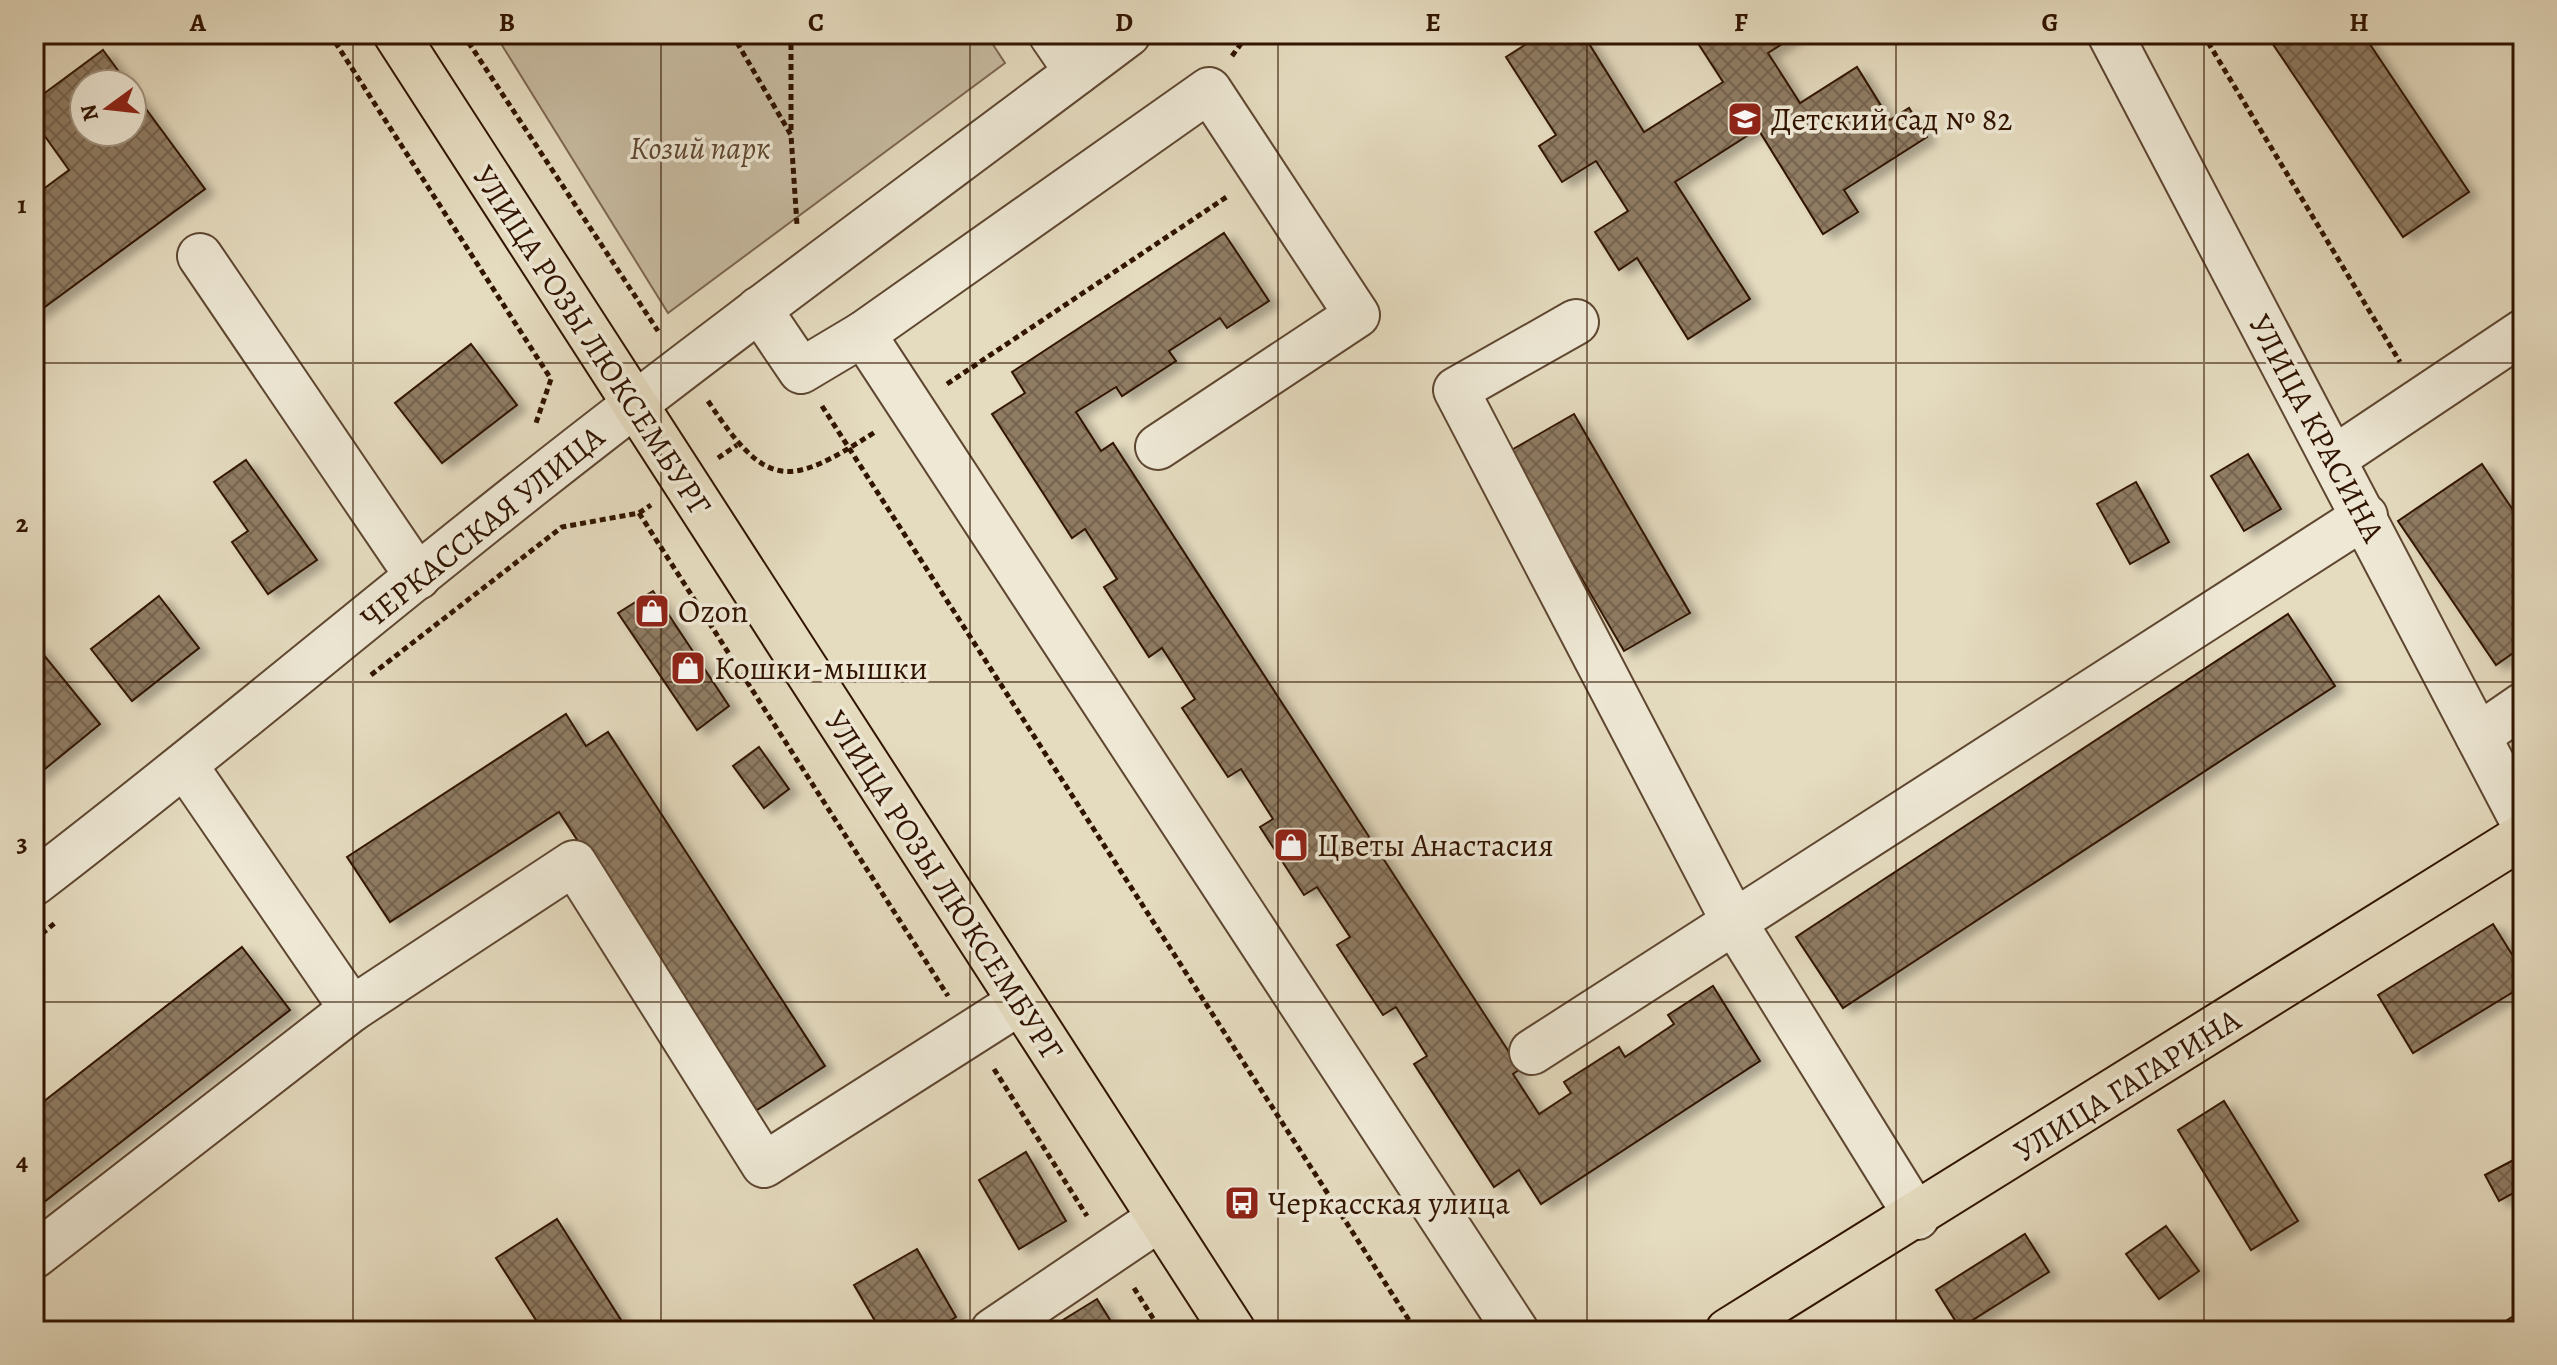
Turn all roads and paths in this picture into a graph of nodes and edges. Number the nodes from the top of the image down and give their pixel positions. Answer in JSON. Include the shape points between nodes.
{"nodes":[{"id":1,"x":330,"y":34,"type":"edge"},
{"id":2,"x":396,"y":34,"type":"edge"},
{"id":3,"x":463,"y":34,"type":"edge"},
{"id":4,"x":732,"y":34,"type":"edge"},
{"id":5,"x":791,"y":34,"type":"edge"},
{"id":6,"x":1051,"y":34,"type":"edge"},
{"id":7,"x":1128,"y":34,"type":"edge"},
{"id":8,"x":2110,"y":34,"type":"edge"},
{"id":9,"x":2203,"y":34,"type":"edge"},
{"id":10,"x":1077,"y":72,"type":"junction"},
{"id":11,"x":791,"y":135,"type":"junction"},
{"id":12,"x":1264,"y":172,"type":"junction"},
{"id":13,"x":798,"y":238,"type":"dead end"},
{"id":14,"x":200,"y":256,"type":"dead end"},
{"id":15,"x":759,"y":309,"type":"junction"},
{"id":16,"x":1576,"y":322,"type":"dead end"},
{"id":17,"x":2523,"y":332,"type":"edge"},
{"id":18,"x":863,"y":334,"type":"junction"},
{"id":19,"x":684,"y":366,"type":"junction"},
{"id":20,"x":2422,"y":399,"type":"junction"},
{"id":21,"x":634,"y":406,"type":"junction"},
{"id":22,"x":912,"y":408,"type":"junction"},
{"id":23,"x":534,"y":426,"type":"dead end"},
{"id":24,"x":737,"y":445,"type":"dead end"},
{"id":25,"x":1158,"y":447,"type":"dead end"},
{"id":26,"x":848,"y":449,"type":"junction"},
{"id":27,"x":2333,"y":459,"type":"junction"},
{"id":28,"x":534,"y":483,"type":"junction"},
{"id":29,"x":639,"y":513,"type":"dead end"},
{"id":30,"x":2365,"y":516,"type":"junction"},
{"id":31,"x":562,"y":527,"type":"dead end"},
{"id":32,"x":418,"y":577,"type":"junction"},
{"id":33,"x":2523,"y":705,"type":"edge"},
{"id":34,"x":2478,"y":736,"type":"junction"},
{"id":35,"x":186,"y":767,"type":"junction"},
{"id":36,"x":2523,"y":822,"type":"edge"},
{"id":37,"x":2523,"y":836,"type":"edge"},
{"id":38,"x":34,"y":883,"type":"edge"},
{"id":39,"x":1734,"y":922,"type":"junction"},
{"id":40,"x":1020,"y":1002,"type":"junction"},
{"id":41,"x":352,"y":1009,"type":"junction"},
{"id":42,"x":971,"y":1033,"type":"junction"},
{"id":43,"x":1532,"y":1052,"type":"dead end"},
{"id":44,"x":1917,"y":1217,"type":"junction"},
{"id":45,"x":1160,"y":1218,"type":"junction"},
{"id":46,"x":1110,"y":1252,"type":"junction"},
{"id":47,"x":34,"y":1256,"type":"edge"},
{"id":48,"x":993,"y":1331,"type":"edge"},
{"id":49,"x":1161,"y":1331,"type":"edge"},
{"id":50,"x":1233,"y":1331,"type":"edge"},
{"id":51,"x":1416,"y":1331,"type":"edge"},
{"id":52,"x":1516,"y":1331,"type":"edge"},
{"id":53,"x":1728,"y":1331,"type":"edge"}],
"edges":[{"from":1,"to":23,"type":"path","via":[[551,379]]},
{"from":2,"to":21,"type":"main road","name":"УЛИЦА РОЗЫ ЛЮКСЕМБУРГ"},
{"from":3,"to":19,"type":"path"},
{"from":4,"to":11,"type":"path"},
{"from":5,"to":11,"type":"path"},
{"from":6,"to":10,"type":"street"},
{"from":7,"to":10,"type":"street","name":"ЧЕРКАССКАЯ УЛИЦА"},
{"from":8,"to":27,"type":"street","name":"УЛИЦА КРАСИНА"},
{"from":9,"to":20,"type":"path"},
{"from":10,"to":15,"type":"street","name":"ЧЕРКАССКАЯ УЛИЦА"},
{"from":11,"to":13,"type":"path"},
{"from":12,"to":18,"type":"street","via":[[1209,90]]},
{"from":12,"to":22,"type":"path"},
{"from":12,"to":25,"type":"street","via":[[1357,315]]},
{"from":14,"to":32,"type":"street"},
{"from":15,"to":18,"type":"street","via":[[801,371]]},
{"from":15,"to":19,"type":"street","name":"ЧЕРКАССКАЯ УЛИЦА"},
{"from":16,"to":39,"type":"street","via":[[1456,390]]},
{"from":17,"to":20,"type":"street"},
{"from":18,"to":22,"type":"street"},
{"from":19,"to":21,"type":"street","name":"ЧЕРКАССКАЯ УЛИЦА"},
{"from":20,"to":27,"type":"street"},
{"from":21,"to":28,"type":"street","name":"ЧЕРКАССКАЯ УЛИЦА"},
{"from":21,"to":40,"type":"main road","name":"УЛИЦА РОЗЫ ЛЮКСЕМБУРГ"},
{"from":22,"to":26,"type":"path"},
{"from":22,"to":52,"type":"street"},
{"from":24,"to":26,"type":"path","via":[[773,470],[796,474]]},
{"from":26,"to":51,"type":"path"},
{"from":27,"to":30,"type":"street","name":"УЛИЦА КРАСИНА"},
{"from":28,"to":31,"type":"path"},
{"from":28,"to":32,"type":"street","name":"ЧЕРКАССКАЯ УЛИЦА"},
{"from":29,"to":42,"type":"path"},
{"from":30,"to":34,"type":"street","name":"УЛИЦА КРАСИНА"},
{"from":30,"to":39,"type":"street"},
{"from":32,"to":35,"type":"street","name":"ЧЕРКАССКАЯ УЛИЦА"},
{"from":33,"to":34,"type":"street"},
{"from":34,"to":36,"type":"street","name":"УЛИЦА КРАСИНА"},
{"from":35,"to":38,"type":"street","name":"ЧЕРКАССКАЯ УЛИЦА"},
{"from":35,"to":41,"type":"street"},
{"from":37,"to":44,"type":"main road","name":"УЛИЦА ГАГАРИНА"},
{"from":39,"to":43,"type":"street"},
{"from":39,"to":44,"type":"street"},
{"from":40,"to":42,"type":"street"},
{"from":40,"to":45,"type":"main road","name":"УЛИЦА РОЗЫ ЛЮКСЕМБУРГ"},
{"from":41,"to":42,"type":"street","via":[[574,863],[764,1165]]},
{"from":41,"to":47,"type":"street"},
{"from":42,"to":46,"type":"path"},
{"from":44,"to":53,"type":"main road","name":"УЛИЦА ГАГАРИНА"},
{"from":45,"to":46,"type":"street"},
{"from":45,"to":50,"type":"main road","name":"УЛИЦА РОЗЫ ЛЮКСЕМБУРГ"},
{"from":46,"to":48,"type":"street"},
{"from":46,"to":49,"type":"path"}]}
